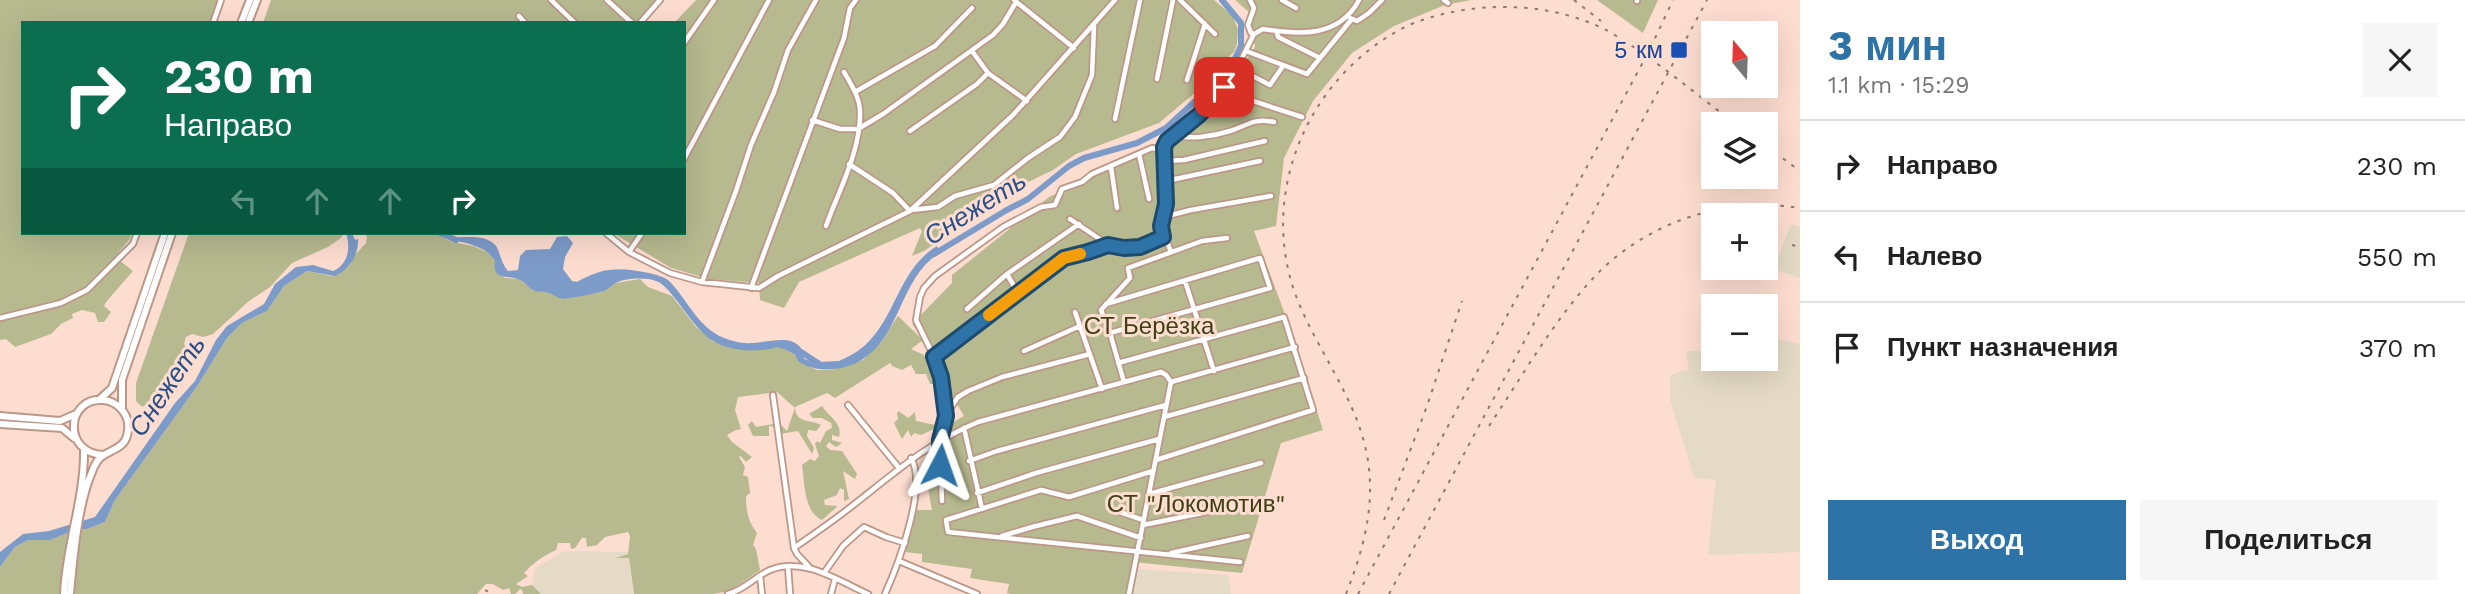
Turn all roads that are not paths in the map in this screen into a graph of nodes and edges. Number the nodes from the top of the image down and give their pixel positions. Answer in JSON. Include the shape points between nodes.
{"nodes":[{"id":1,"x":221,"y":0,"type":"edge"},
{"id":2,"x":250,"y":0,"type":"edge"},
{"id":3,"x":257,"y":0,"type":"edge"},
{"id":4,"x":551,"y":0,"type":"edge"},
{"id":5,"x":607,"y":0,"type":"edge"},
{"id":6,"x":660,"y":0,"type":"edge"},
{"id":7,"x":714,"y":0,"type":"edge"},
{"id":8,"x":816,"y":0,"type":"edge"},
{"id":9,"x":856,"y":0,"type":"edge"},
{"id":10,"x":1115,"y":0,"type":"edge"},
{"id":11,"x":1140,"y":0,"type":"edge"},
{"id":12,"x":1173,"y":0,"type":"edge"},
{"id":13,"x":1180,"y":0,"type":"edge"},
{"id":14,"x":1250,"y":0,"type":"edge"},
{"id":15,"x":1282,"y":0,"type":"edge"},
{"id":16,"x":1359,"y":0,"type":"edge"},
{"id":17,"x":1382,"y":0,"type":"edge"},
{"id":18,"x":767,"y":1,"type":"edge"},
{"id":19,"x":1015,"y":1,"type":"edge"},
{"id":20,"x":972,"y":8,"type":"dead end"},
{"id":21,"x":1296,"y":8,"type":"dead end"},
{"id":22,"x":519,"y":16,"type":"dead end"},
{"id":23,"x":1350,"y":18,"type":"junction"},
{"id":24,"x":214,"y":21,"type":"edge"},
{"id":25,"x":242,"y":21,"type":"edge"},
{"id":26,"x":249,"y":21,"type":"edge"},
{"id":27,"x":523,"y":21,"type":"edge"},
{"id":28,"x":573,"y":21,"type":"edge"},
{"id":29,"x":630,"y":21,"type":"edge"},
{"id":30,"x":642,"y":21,"type":"edge"},
{"id":31,"x":1205,"y":24,"type":"junction"},
{"id":32,"x":1094,"y":26,"type":"junction"},
{"id":33,"x":1277,"y":33,"type":"junction"},
{"id":34,"x":1215,"y":34,"type":"dead end"},
{"id":35,"x":1254,"y":34,"type":"junction"},
{"id":36,"x":686,"y":40,"type":"edge"},
{"id":37,"x":1074,"y":48,"type":"junction"},
{"id":38,"x":972,"y":51,"type":"junction"},
{"id":39,"x":1246,"y":51,"type":"junction"},
{"id":40,"x":1320,"y":58,"type":"junction"},
{"id":41,"x":1283,"y":66,"type":"junction"},
{"id":42,"x":1237,"y":68,"type":"junction"},
{"id":43,"x":844,"y":72,"type":"dead end"},
{"id":44,"x":988,"y":73,"type":"junction"},
{"id":45,"x":1157,"y":79,"type":"dead end"},
{"id":46,"x":1187,"y":80,"type":"dead end"},
{"id":47,"x":1224,"y":87,"type":"junction"},
{"id":48,"x":855,"y":92,"type":"junction"},
{"id":49,"x":1027,"y":101,"type":"junction"},
{"id":50,"x":1302,"y":117,"type":"dead end"},
{"id":51,"x":1115,"y":119,"type":"dead end"},
{"id":52,"x":812,"y":120,"type":"junction"},
{"id":53,"x":1274,"y":122,"type":"dead end"},
{"id":54,"x":858,"y":129,"type":"junction"},
{"id":55,"x":910,"y":131,"type":"dead end"},
{"id":56,"x":1173,"y":135,"type":"junction"},
{"id":57,"x":1265,"y":141,"type":"dead end"},
{"id":58,"x":1163,"y":150,"type":"junction"},
{"id":59,"x":1139,"y":154,"type":"junction"},
{"id":60,"x":686,"y":155,"type":"edge"},
{"id":61,"x":1164,"y":161,"type":"junction"},
{"id":62,"x":1260,"y":161,"type":"dead end"},
{"id":63,"x":849,"y":164,"type":"junction"},
{"id":64,"x":1111,"y":167,"type":"junction"},
{"id":65,"x":1166,"y":181,"type":"junction"},
{"id":66,"x":1272,"y":195,"type":"dead end"},
{"id":67,"x":1149,"y":199,"type":"dead end"},
{"id":68,"x":1118,"y":208,"type":"dead end"},
{"id":69,"x":911,"y":211,"type":"junction"},
{"id":70,"x":1163,"y":217,"type":"junction"},
{"id":71,"x":1070,"y":219,"type":"dead end"},
{"id":72,"x":1079,"y":224,"type":"junction"},
{"id":73,"x":826,"y":226,"type":"dead end"},
{"id":74,"x":136,"y":235,"type":"edge"},
{"id":75,"x":164,"y":235,"type":"edge"},
{"id":76,"x":171,"y":235,"type":"edge"},
{"id":77,"x":608,"y":235,"type":"edge"},
{"id":78,"x":641,"y":235,"type":"edge"},
{"id":79,"x":1163,"y":237,"type":"junction"},
{"id":80,"x":1227,"y":238,"type":"dead end"},
{"id":81,"x":1108,"y":245,"type":"junction"},
{"id":82,"x":629,"y":252,"type":"junction"},
{"id":83,"x":1171,"y":252,"type":"junction"},
{"id":84,"x":1007,"y":274,"type":"junction"},
{"id":85,"x":1185,"y":281,"type":"junction"},
{"id":86,"x":702,"y":282,"type":"junction"},
{"id":87,"x":751,"y":288,"type":"junction"},
{"id":88,"x":1018,"y":293,"type":"junction"},
{"id":89,"x":1106,"y":304,"type":"junction"},
{"id":90,"x":967,"y":309,"type":"dead end"},
{"id":91,"x":1194,"y":310,"type":"junction"},
{"id":92,"x":1075,"y":312,"type":"dead end"},
{"id":93,"x":0,"y":318,"type":"edge"},
{"id":94,"x":1080,"y":327,"type":"junction"},
{"id":95,"x":1110,"y":333,"type":"junction"},
{"id":96,"x":1203,"y":340,"type":"junction"},
{"id":97,"x":1295,"y":347,"type":"junction"},
{"id":98,"x":1024,"y":351,"type":"dead end"},
{"id":99,"x":1090,"y":354,"type":"junction"},
{"id":100,"x":934,"y":357,"type":"junction"},
{"id":101,"x":1118,"y":363,"type":"junction"},
{"id":102,"x":1214,"y":372,"type":"junction"},
{"id":103,"x":1304,"y":378,"type":"junction"},
{"id":104,"x":1124,"y":382,"type":"junction"},
{"id":105,"x":1171,"y":382,"type":"junction"},
{"id":106,"x":1102,"y":389,"type":"junction"},
{"id":107,"x":774,"y":396,"type":"dead end"},
{"id":108,"x":99,"y":400,"type":"junction"},
{"id":109,"x":848,"y":405,"type":"dead end"},
{"id":110,"x":1166,"y":405,"type":"junction"},
{"id":111,"x":122,"y":409,"type":"junction"},
{"id":112,"x":78,"y":413,"type":"junction"},
{"id":113,"x":0,"y":416,"type":"edge"},
{"id":114,"x":946,"y":416,"type":"junction"},
{"id":115,"x":1164,"y":417,"type":"junction"},
{"id":116,"x":0,"y":424,"type":"edge"},
{"id":117,"x":964,"y":428,"type":"junction"},
{"id":118,"x":1159,"y":439,"type":"junction"},
{"id":119,"x":940,"y":440,"type":"junction"},
{"id":120,"x":78,"y":443,"type":"junction"},
{"id":121,"x":84,"y":449,"type":"junction"},
{"id":122,"x":104,"y":455,"type":"junction"},
{"id":123,"x":911,"y":458,"type":"junction"},
{"id":124,"x":1156,"y":460,"type":"junction"},
{"id":125,"x":969,"y":461,"type":"junction"},
{"id":126,"x":1261,"y":463,"type":"dead end"},
{"id":127,"x":899,"y":468,"type":"junction"},
{"id":128,"x":1153,"y":471,"type":"junction"},
{"id":129,"x":977,"y":493,"type":"junction"},
{"id":130,"x":1149,"y":494,"type":"junction"},
{"id":131,"x":942,"y":501,"type":"dead end"},
{"id":132,"x":1256,"y":502,"type":"dead end"},
{"id":133,"x":982,"y":509,"type":"junction"},
{"id":134,"x":1117,"y":511,"type":"dead end"},
{"id":135,"x":78,"y":513,"type":"junction"},
{"id":136,"x":1143,"y":523,"type":"junction"},
{"id":137,"x":1248,"y":536,"type":"dead end"},
{"id":138,"x":1001,"y":537,"type":"junction"},
{"id":139,"x":1141,"y":538,"type":"junction"},
{"id":140,"x":74,"y":539,"type":"junction"},
{"id":141,"x":905,"y":542,"type":"junction"},
{"id":142,"x":794,"y":548,"type":"junction"},
{"id":143,"x":1138,"y":552,"type":"junction"},
{"id":144,"x":1166,"y":554,"type":"junction"},
{"id":145,"x":899,"y":561,"type":"junction"},
{"id":146,"x":1240,"y":562,"type":"dead end"},
{"id":147,"x":788,"y":566,"type":"junction"},
{"id":148,"x":810,"y":568,"type":"junction"},
{"id":149,"x":824,"y":573,"type":"junction"},
{"id":150,"x":760,"y":576,"type":"junction"},
{"id":151,"x":835,"y":579,"type":"junction"},
{"id":152,"x":64,"y":594,"type":"edge"},
{"id":153,"x":70,"y":594,"type":"edge"},
{"id":154,"x":730,"y":594,"type":"edge"},
{"id":155,"x":762,"y":594,"type":"edge"},
{"id":156,"x":790,"y":594,"type":"edge"},
{"id":157,"x":831,"y":594,"type":"edge"},
{"id":158,"x":868,"y":594,"type":"edge"},
{"id":159,"x":885,"y":594,"type":"edge"},
{"id":160,"x":977,"y":594,"type":"edge"},
{"id":161,"x":1129,"y":594,"type":"edge"}],
"edges":[{"from":1,"to":24,"type":"street"},
{"from":2,"to":25,"type":"main road"},
{"from":3,"to":26,"type":"main road"},
{"from":4,"to":28,"type":"street"},
{"from":5,"to":29,"type":"street"},
{"from":6,"to":30,"type":"street"},
{"from":7,"to":36,"type":"street"},
{"from":8,"to":86,"type":"street","via":[[788,50]]},
{"from":9,"to":52,"type":"street"},
{"from":10,"to":32,"type":"street"},
{"from":11,"to":51,"type":"street"},
{"from":12,"to":45,"type":"street"},
{"from":13,"to":31,"type":"street"},
{"from":14,"to":35,"type":"street","via":[[1254,8],[1248,24]]},
{"from":15,"to":21,"type":"street"},
{"from":16,"to":23,"type":"street"},
{"from":17,"to":23,"type":"street","via":[[1363,18]]},
{"from":18,"to":60,"type":"street"},
{"from":19,"to":37,"type":"street"},
{"from":19,"to":38,"type":"street","via":[[1003,24]]},
{"from":20,"to":48,"type":"street","via":[[935,46]]},
{"from":22,"to":27,"type":"street"},
{"from":23,"to":33,"type":"street","via":[[1309,34]]},
{"from":23,"to":40,"type":"street"},
{"from":31,"to":34,"type":"street"},
{"from":31,"to":46,"type":"street"},
{"from":32,"to":37,"type":"street"},
{"from":32,"to":69,"type":"street","via":[[1092,75],[1075,117],[1060,137],[994,185],[955,196],[938,207]]},
{"from":33,"to":35,"type":"street","via":[[1263,29]]},
{"from":33,"to":40,"type":"street"},
{"from":35,"to":39,"type":"street"},
{"from":37,"to":49,"type":"street"},
{"from":38,"to":44,"type":"street"},
{"from":38,"to":54,"type":"street"},
{"from":39,"to":41,"type":"street"},
{"from":39,"to":42,"type":"street"},
{"from":40,"to":41,"type":"street","via":[[1307,74]]},
{"from":41,"to":42,"type":"street","via":[[1270,85]]},
{"from":42,"to":47,"type":"street"},
{"from":43,"to":48,"type":"street"},
{"from":44,"to":49,"type":"street"},
{"from":44,"to":55,"type":"street"},
{"from":47,"to":50,"type":"street"},
{"from":47,"to":56,"type":"street"},
{"from":48,"to":54,"type":"street","via":[[861,110]]},
{"from":49,"to":69,"type":"street"},
{"from":52,"to":54,"type":"street"},
{"from":52,"to":87,"type":"street"},
{"from":53,"to":56,"type":"street","via":[[1257,120],[1209,136]]},
{"from":54,"to":63,"type":"street"},
{"from":56,"to":58,"type":"street"},
{"from":57,"to":61,"type":"street"},
{"from":58,"to":59,"type":"street","via":[[1152,148]]},
{"from":58,"to":61,"type":"street"},
{"from":59,"to":64,"type":"street"},
{"from":59,"to":67,"type":"street"},
{"from":61,"to":65,"type":"street"},
{"from":62,"to":65,"type":"street"},
{"from":63,"to":69,"type":"street"},
{"from":63,"to":73,"type":"street"},
{"from":64,"to":68,"type":"street"},
{"from":64,"to":100,"type":"street","via":[[1062,189],[1055,205],[1041,207],[1003,227],[935,276],[920,297],[916,320]]},
{"from":65,"to":70,"type":"street"},
{"from":66,"to":70,"type":"street"},
{"from":69,"to":87,"type":"street"},
{"from":70,"to":79,"type":"street"},
{"from":71,"to":72,"type":"street"},
{"from":72,"to":81,"type":"street"},
{"from":72,"to":84,"type":"street"},
{"from":74,"to":93,"type":"street","via":[[88,290],[52,306]]},
{"from":75,"to":108,"type":"main road","via":[[113,388]]},
{"from":76,"to":111,"type":"main road","via":[[122,380]]},
{"from":77,"to":82,"type":"street"},
{"from":78,"to":82,"type":"street"},
{"from":79,"to":81,"type":"street","via":[[1131,248]]},
{"from":79,"to":83,"type":"street"},
{"from":80,"to":83,"type":"street"},
{"from":81,"to":88,"type":"street","via":[[1064,258]]},
{"from":82,"to":86,"type":"street","via":[[670,273]]},
{"from":83,"to":89,"type":"street","via":[[1128,268],[1130,278]]},
{"from":84,"to":88,"type":"street"},
{"from":84,"to":90,"type":"street"},
{"from":85,"to":89,"type":"street"},
{"from":85,"to":91,"type":"street"},
{"from":85,"to":91,"type":"street","via":[[1260,258],[1270,288]]},
{"from":86,"to":87,"type":"street"},
{"from":88,"to":100,"type":"street"},
{"from":89,"to":95,"type":"street","via":[[1101,310]]},
{"from":91,"to":95,"type":"street"},
{"from":91,"to":96,"type":"street"},
{"from":92,"to":94,"type":"street"},
{"from":94,"to":98,"type":"street"},
{"from":94,"to":99,"type":"street"},
{"from":95,"to":101,"type":"street"},
{"from":96,"to":97,"type":"street","via":[[1284,317]]},
{"from":96,"to":101,"type":"street"},
{"from":96,"to":102,"type":"street"},
{"from":97,"to":102,"type":"street"},
{"from":97,"to":103,"type":"street"},
{"from":99,"to":106,"type":"street"},
{"from":99,"to":114,"type":"street","via":[[1002,377],[968,391],[958,397]]},
{"from":100,"to":114,"type":"street"},
{"from":101,"to":104,"type":"street"},
{"from":102,"to":105,"type":"street"},
{"from":103,"to":115,"type":"street"},
{"from":103,"to":124,"type":"street","via":[[1313,410]]},
{"from":104,"to":105,"type":"street","via":[[1161,372]]},
{"from":104,"to":106,"type":"street"},
{"from":105,"to":110,"type":"street"},
{"from":106,"to":117,"type":"street"},
{"from":107,"to":142,"type":"street"},
{"from":108,"to":111,"type":"main road"},
{"from":108,"to":112,"type":"main road"},
{"from":109,"to":127,"type":"street"},
{"from":110,"to":115,"type":"street"},
{"from":110,"to":125,"type":"street"},
{"from":111,"to":122,"type":"main road","via":[[127,437],[118,449]]},
{"from":112,"to":113,"type":"main road","via":[[60,421]]},
{"from":112,"to":120,"type":"main road","via":[[73,428]]},
{"from":114,"to":119,"type":"street"},
{"from":115,"to":118,"type":"street"},
{"from":116,"to":120,"type":"main road","via":[[62,428]]},
{"from":117,"to":119,"type":"street"},
{"from":117,"to":125,"type":"street"},
{"from":118,"to":124,"type":"street"},
{"from":118,"to":129,"type":"street"},
{"from":119,"to":123,"type":"street"},
{"from":119,"to":131,"type":"street"},
{"from":120,"to":121,"type":"main road"},
{"from":121,"to":122,"type":"main road"},
{"from":121,"to":135,"type":"main road"},
{"from":122,"to":135,"type":"main road","via":[[90,475]]},
{"from":123,"to":127,"type":"street"},
{"from":123,"to":141,"type":"street","via":[[918,479]]},
{"from":124,"to":128,"type":"street"},
{"from":125,"to":129,"type":"street"},
{"from":126,"to":130,"type":"street"},
{"from":127,"to":142,"type":"street"},
{"from":128,"to":130,"type":"street"},
{"from":128,"to":133,"type":"street","via":[[1069,497],[1041,490]]},
{"from":129,"to":133,"type":"street"},
{"from":130,"to":136,"type":"street"},
{"from":132,"to":136,"type":"street"},
{"from":133,"to":138,"type":"street","via":[[946,520],[948,531]]},
{"from":134,"to":136,"type":"street"},
{"from":135,"to":140,"type":"main road"},
{"from":136,"to":139,"type":"street"},
{"from":137,"to":144,"type":"street"},
{"from":138,"to":139,"type":"street","via":[[1077,516]]},
{"from":138,"to":143,"type":"street"},
{"from":139,"to":143,"type":"street"},
{"from":140,"to":152,"type":"main road"},
{"from":140,"to":153,"type":"main road"},
{"from":141,"to":145,"type":"street"},
{"from":141,"to":149,"type":"street","via":[[864,527]]},
{"from":142,"to":148,"type":"street"},
{"from":143,"to":144,"type":"street"},
{"from":143,"to":161,"type":"street"},
{"from":144,"to":146,"type":"street"},
{"from":145,"to":159,"type":"street"},
{"from":145,"to":160,"type":"street"},
{"from":147,"to":148,"type":"street"},
{"from":147,"to":150,"type":"street"},
{"from":147,"to":156,"type":"street"},
{"from":148,"to":149,"type":"street"},
{"from":149,"to":151,"type":"street"},
{"from":150,"to":154,"type":"street"},
{"from":150,"to":155,"type":"street"},
{"from":151,"to":157,"type":"street"},
{"from":151,"to":158,"type":"street"}]}
